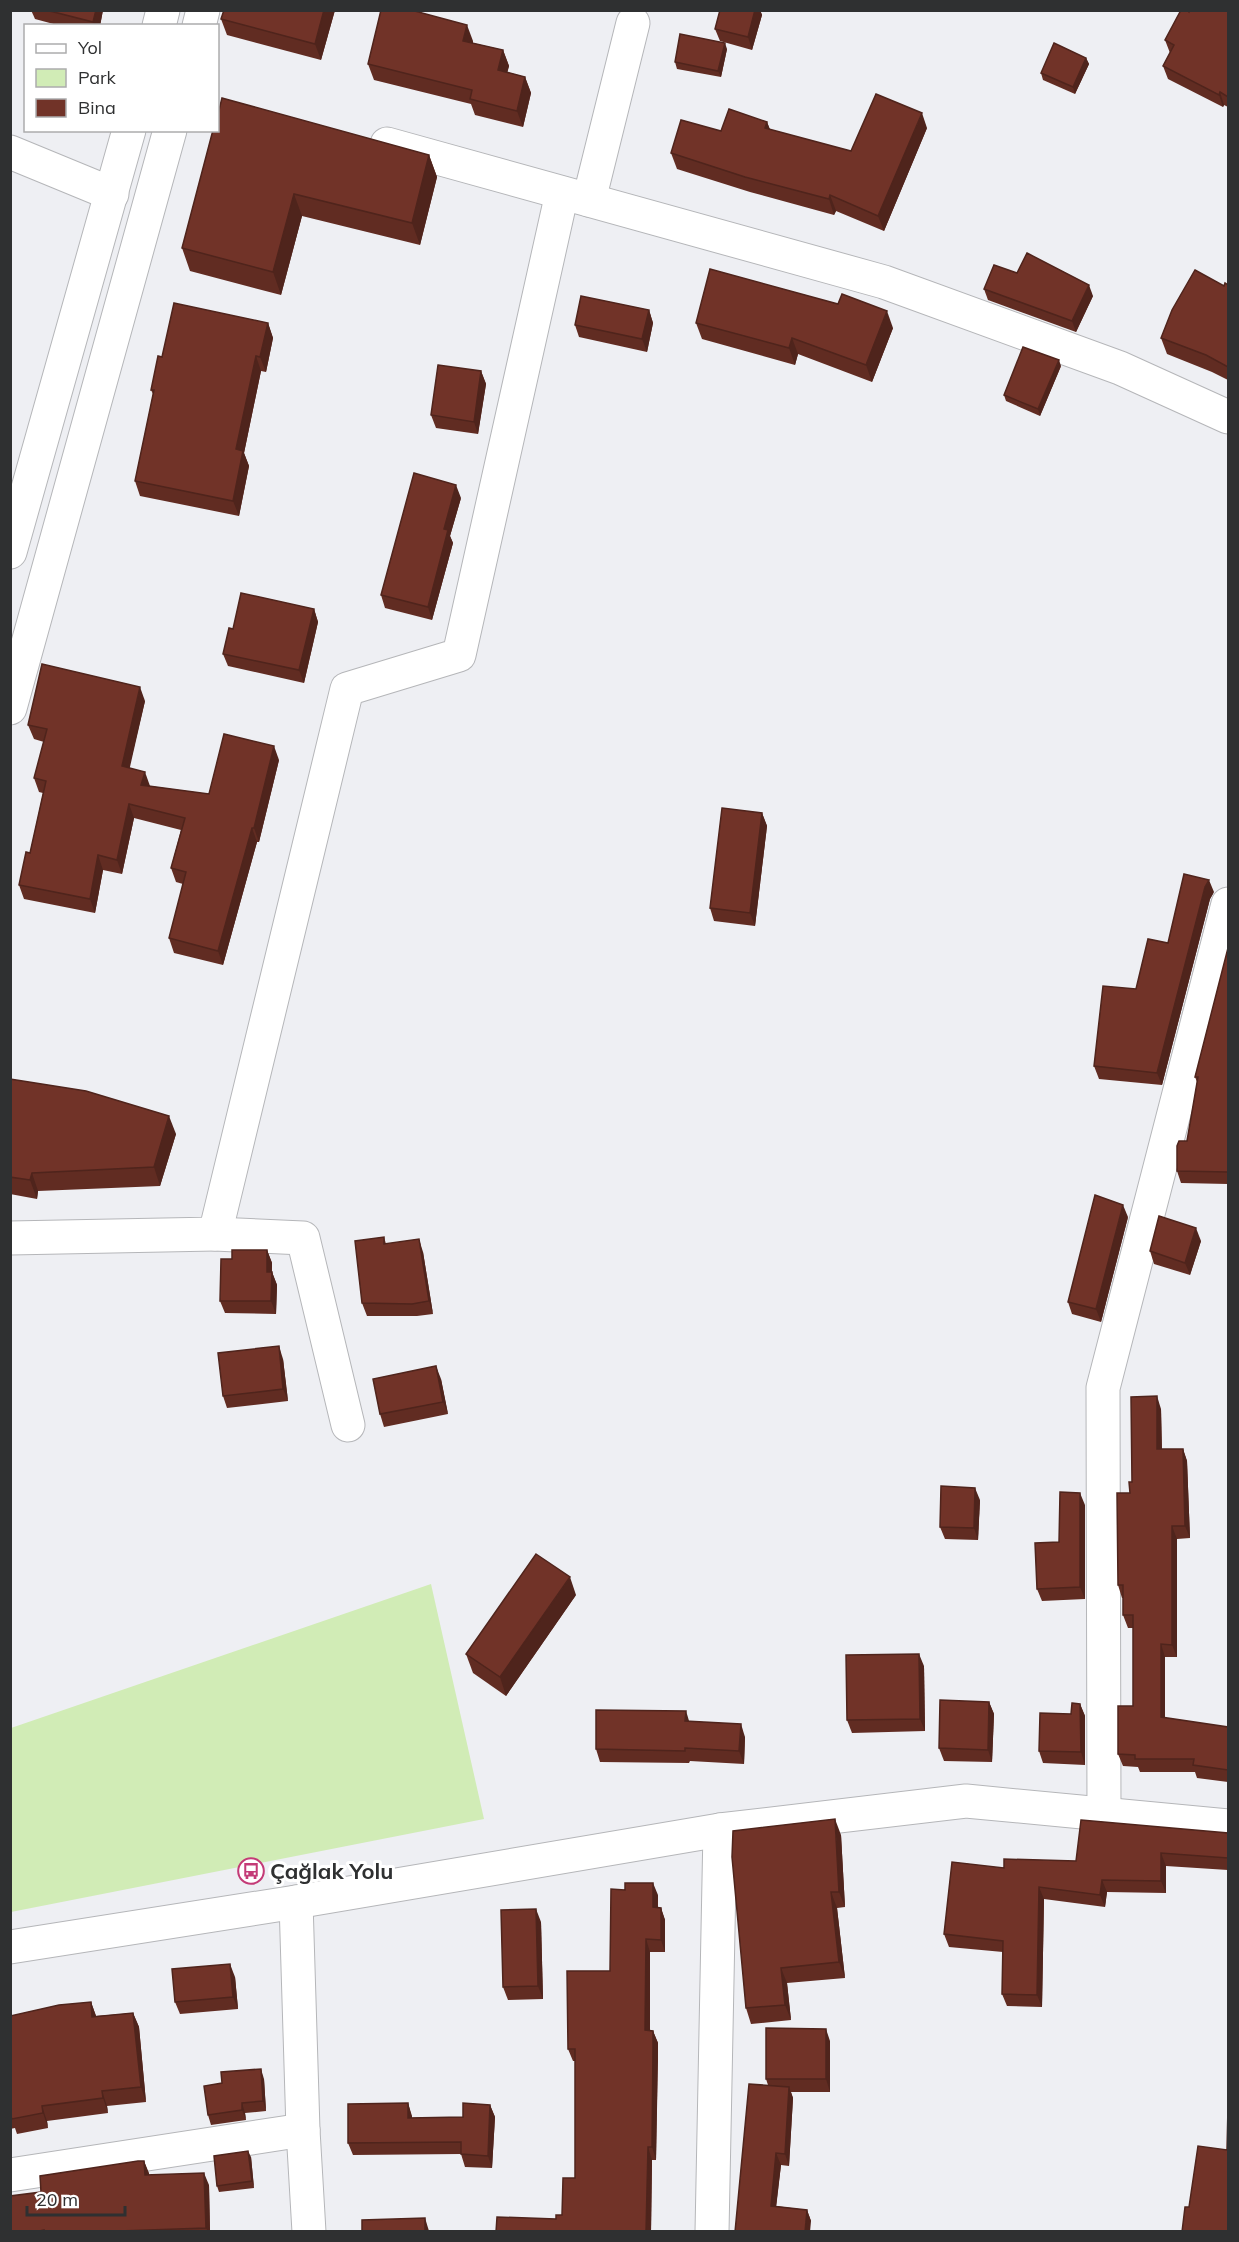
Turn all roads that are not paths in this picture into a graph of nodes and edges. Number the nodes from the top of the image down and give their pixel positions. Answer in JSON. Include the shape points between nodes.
{"nodes":[{"id":1,"x":633,"y":23,"type":"dead end"},
{"id":2,"x":128,"y":132,"type":"edge"},
{"id":3,"x":169,"y":132,"type":"edge"},
{"id":4,"x":355,"y":135,"type":"edge"},
{"id":5,"x":10,"y":152,"type":"edge"},
{"id":6,"x":112,"y":194,"type":"junction"},
{"id":7,"x":575,"y":196,"type":"junction"},
{"id":8,"x":1228,"y":417,"type":"edge"},
{"id":9,"x":10,"y":552,"type":"edge"},
{"id":10,"x":10,"y":708,"type":"edge"},
{"id":11,"x":1228,"y":904,"type":"edge"},
{"id":12,"x":215,"y":1234,"type":"junction"},
{"id":13,"x":10,"y":1238,"type":"edge"},
{"id":14,"x":348,"y":1425,"type":"dead end"},
{"id":15,"x":1104,"y":1816,"type":"junction"},
{"id":16,"x":1228,"y":1826,"type":"edge"},
{"id":17,"x":720,"y":1830,"type":"junction"},
{"id":18,"x":296,"y":1902,"type":"junction"},
{"id":19,"x":10,"y":1947,"type":"edge"},
{"id":20,"x":303,"y":2130,"type":"junction"},
{"id":21,"x":10,"y":2175,"type":"edge"},
{"id":22,"x":309,"y":2232,"type":"edge"},
{"id":23,"x":712,"y":2232,"type":"edge"}],
"edges":[{"from":1,"to":7,"type":"street"},
{"from":2,"to":6,"type":"street"},
{"from":3,"to":10,"type":"street"},
{"from":4,"to":7,"type":"street"},
{"from":5,"to":6,"type":"street"},
{"from":6,"to":9,"type":"street"},
{"from":7,"to":8,"type":"street","via":[[884,282],[1120,368]]},
{"from":7,"to":12,"type":"street","via":[[459,655],[347,689]]},
{"from":11,"to":15,"type":"street","via":[[1103,1388]]},
{"from":12,"to":13,"type":"street"},
{"from":12,"to":14,"type":"street","via":[[303,1238]]},
{"from":15,"to":16,"type":"street"},
{"from":15,"to":17,"type":"street","via":[[966,1801]]},
{"from":17,"to":18,"type":"street"},
{"from":17,"to":23,"type":"street"},
{"from":18,"to":19,"type":"street"},
{"from":18,"to":20,"type":"street"},
{"from":20,"to":21,"type":"street"},
{"from":20,"to":22,"type":"street"}]}
